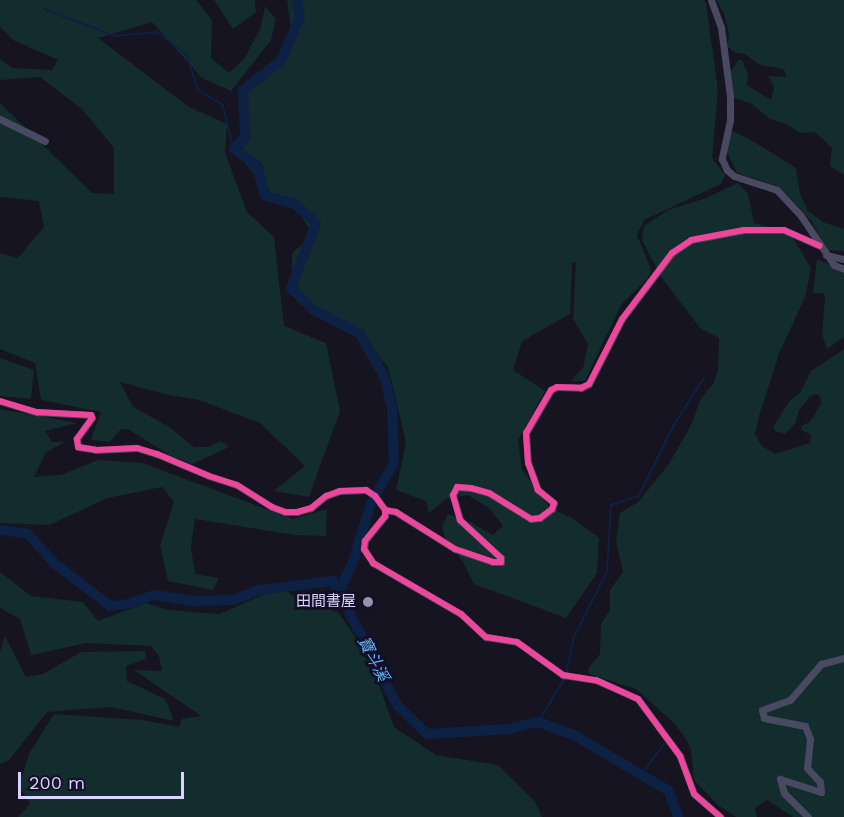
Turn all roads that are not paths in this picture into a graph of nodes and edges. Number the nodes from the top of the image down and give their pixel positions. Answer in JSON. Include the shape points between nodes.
{"nodes":[{"id":1,"x":711,"y":0,"type":"edge"},
{"id":2,"x":0,"y":119,"type":"edge"},
{"id":3,"x":45,"y":141,"type":"dead end"},
{"id":4,"x":820,"y":246,"type":"junction"},
{"id":5,"x":826,"y":255,"type":"junction"},
{"id":6,"x":844,"y":259,"type":"edge"},
{"id":7,"x":844,"y":269,"type":"edge"},
{"id":8,"x":0,"y":401,"type":"edge"},
{"id":9,"x":385,"y":510,"type":"junction"},
{"id":10,"x":844,"y":658,"type":"edge"},
{"id":11,"x":720,"y":817,"type":"edge"},
{"id":12,"x":808,"y":817,"type":"edge"}],
"edges":[{"from":1,"to":4,"type":"street","via":[[721,27],[730,96],[730,120],[722,159],[734,176],[770,186],[785,196]]},
{"from":2,"to":3,"type":"street"},
{"from":4,"to":5,"type":"street"},
{"from":4,"to":9,"type":"street","via":[[784,230],[744,230],[691,240],[672,253],[622,319],[589,384],[551,390],[526,433],[528,463],[538,490],[554,503],[552,509],[531,519],[489,494],[457,487],[453,495],[460,520],[501,562],[455,549],[396,512]]},
{"from":5,"to":6,"type":"street"},
{"from":5,"to":7,"type":"street"},
{"from":8,"to":9,"type":"street","via":[[37,412],[91,415],[77,439],[78,447],[137,448],[237,484],[285,512],[310,508],[340,490],[366,490],[375,495]]},
{"from":9,"to":11,"type":"street","via":[[385,516],[365,541],[366,555],[373,562],[461,614],[486,637],[517,642],[563,675],[596,680],[638,699],[680,756],[694,794]]},
{"from":10,"to":12,"type":"street","via":[[821,664],[790,700],[762,710],[764,718],[805,726],[810,739],[807,768],[822,792],[780,778],[784,793]]}]}
